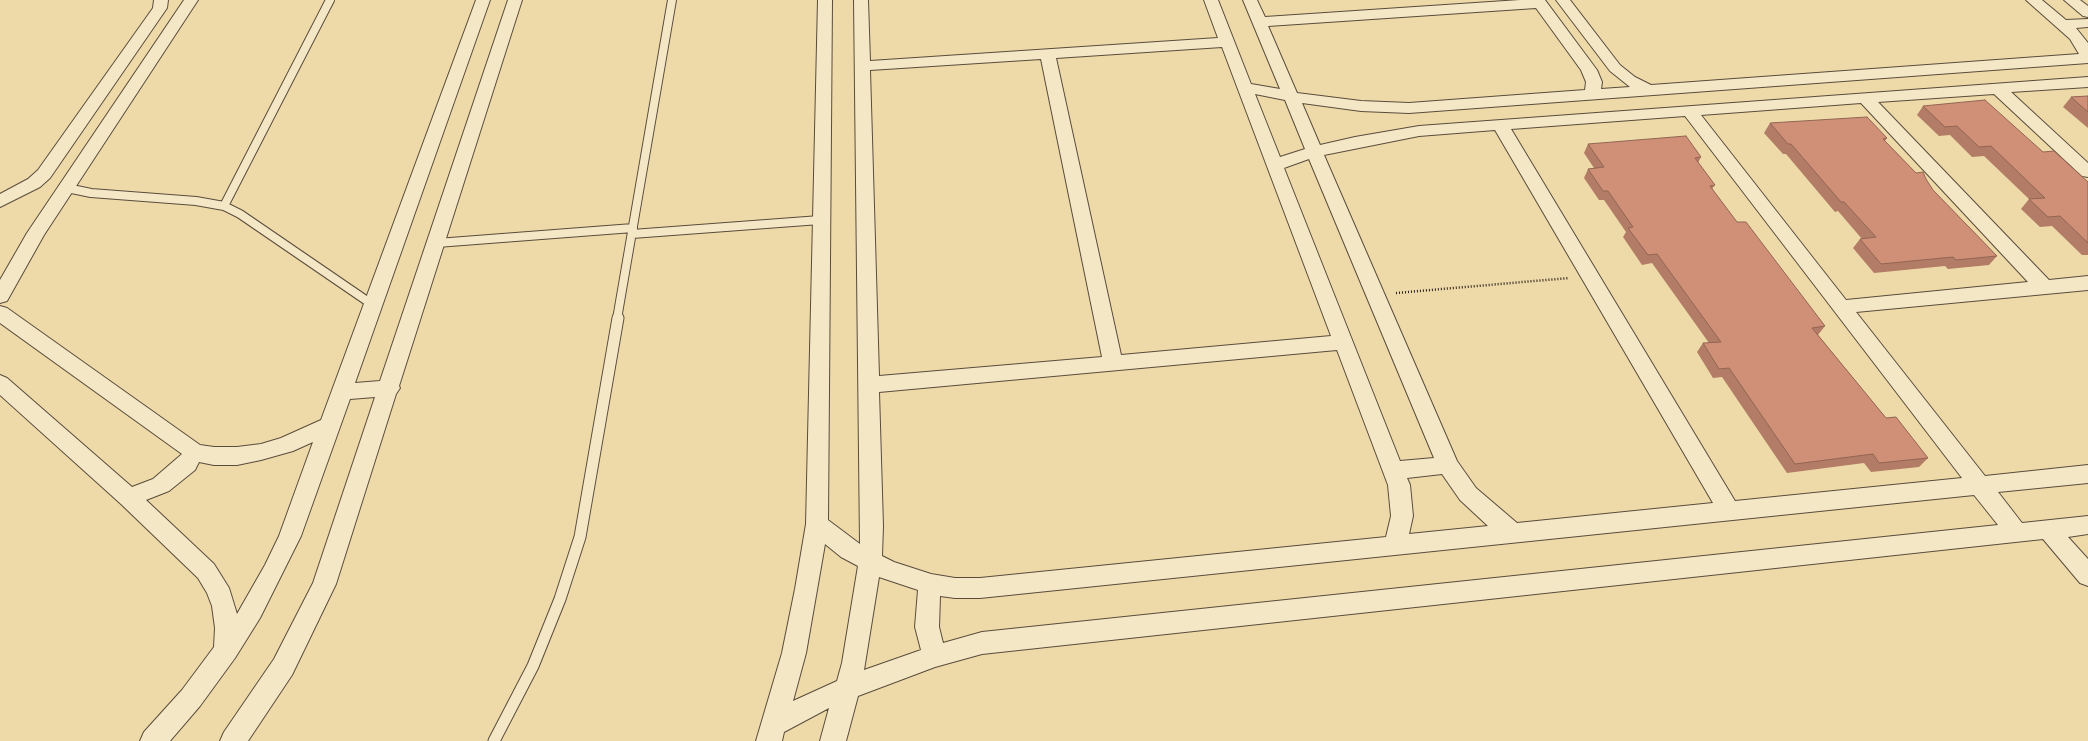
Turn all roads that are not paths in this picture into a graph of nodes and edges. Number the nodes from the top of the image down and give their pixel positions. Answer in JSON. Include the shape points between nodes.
{"nodes":[{"id":1,"x":161,"y":0,"type":"edge"},
{"id":2,"x":190,"y":0,"type":"edge"},
{"id":3,"x":330,"y":0,"type":"edge"},
{"id":4,"x":483,"y":0,"type":"edge"},
{"id":5,"x":515,"y":0,"type":"edge"},
{"id":6,"x":672,"y":0,"type":"edge"},
{"id":7,"x":825,"y":0,"type":"edge"},
{"id":8,"x":861,"y":0,"type":"edge"},
{"id":9,"x":1210,"y":0,"type":"edge"},
{"id":10,"x":1250,"y":0,"type":"edge"},
{"id":11,"x":1563,"y":0,"type":"edge"},
{"id":12,"x":2033,"y":0,"type":"edge"},
{"id":13,"x":2071,"y":0,"type":"edge"},
{"id":14,"x":1539,"y":2,"type":"edge"},
{"id":15,"x":2088,"y":13,"type":"edge"},
{"id":16,"x":1259,"y":22,"type":"junction"},
{"id":17,"x":2088,"y":23,"type":"edge"},
{"id":18,"x":2064,"y":25,"type":"junction"},
{"id":19,"x":1227,"y":42,"type":"junction"},
{"id":20,"x":1048,"y":54,"type":"junction"},
{"id":21,"x":2088,"y":57,"type":"edge"},
{"id":22,"x":1609,"y":62,"type":"junction"},
{"id":23,"x":1585,"y":64,"type":"junction"},
{"id":24,"x":863,"y":66,"type":"junction"},
{"id":25,"x":1892,"y":72,"type":"junction"},
{"id":26,"x":1849,"y":75,"type":"junction"},
{"id":27,"x":2088,"y":82,"type":"edge"},
{"id":28,"x":1244,"y":87,"type":"junction"},
{"id":29,"x":1998,"y":89,"type":"junction"},
{"id":30,"x":1648,"y":90,"type":"junction"},
{"id":31,"x":1593,"y":94,"type":"junction"},
{"id":32,"x":1914,"y":95,"type":"junction"},
{"id":33,"x":1291,"y":97,"type":"junction"},
{"id":34,"x":1869,"y":98,"type":"junction"},
{"id":35,"x":1384,"y":108,"type":"junction"},
{"id":36,"x":1689,"y":112,"type":"junction"},
{"id":37,"x":1500,"y":126,"type":"junction"},
{"id":38,"x":1397,"y":134,"type":"junction"},
{"id":39,"x":1314,"y":152,"type":"junction"},
{"id":40,"x":1275,"y":165,"type":"junction"},
{"id":41,"x":2088,"y":172,"type":"edge"},
{"id":42,"x":39,"y":178,"type":"junction"},
{"id":43,"x":67,"y":188,"type":"junction"},
{"id":44,"x":0,"y":201,"type":"edge"},
{"id":45,"x":224,"y":206,"type":"junction"},
{"id":46,"x":820,"y":220,"type":"junction"},
{"id":47,"x":632,"y":231,"type":"junction"},
{"id":48,"x":437,"y":243,"type":"junction"},
{"id":49,"x":2088,"y":284,"type":"edge"},
{"id":50,"x":2044,"y":288,"type":"junction"},
{"id":51,"x":0,"y":296,"type":"edge"},
{"id":52,"x":373,"y":305,"type":"junction"},
{"id":53,"x":1842,"y":307,"type":"junction"},
{"id":54,"x":0,"y":313,"type":"edge"},
{"id":55,"x":1344,"y":342,"type":"junction"},
{"id":56,"x":1113,"y":363,"type":"junction"},
{"id":57,"x":0,"y":383,"type":"edge"},
{"id":58,"x":870,"y":385,"type":"junction"},
{"id":59,"x":390,"y":388,"type":"junction"},
{"id":60,"x":341,"y":392,"type":"junction"},
{"id":61,"x":330,"y":425,"type":"junction"},
{"id":62,"x":194,"y":452,"type":"junction"},
{"id":63,"x":1448,"y":465,"type":"junction"},
{"id":64,"x":1394,"y":470,"type":"junction"},
{"id":65,"x":2088,"y":474,"type":"edge"},
{"id":66,"x":1980,"y":485,"type":"junction"},
{"id":67,"x":129,"y":498,"type":"junction"},
{"id":68,"x":1729,"y":511,"type":"junction"},
{"id":69,"x":817,"y":524,"type":"junction"},
{"id":70,"x":2088,"y":525,"type":"edge"},
{"id":71,"x":2048,"y":529,"type":"junction"},
{"id":72,"x":2017,"y":532,"type":"junction"},
{"id":73,"x":1514,"y":533,"type":"junction"},
{"id":74,"x":1393,"y":546,"type":"junction"},
{"id":75,"x":870,"y":561,"type":"junction"},
{"id":76,"x":2088,"y":576,"type":"edge"},
{"id":77,"x":931,"y":584,"type":"junction"},
{"id":78,"x":226,"y":650,"type":"junction"},
{"id":79,"x":935,"y":656,"type":"junction"},
{"id":80,"x":848,"y":687,"type":"junction"},
{"id":81,"x":772,"y":732,"type":"edge"},
{"id":82,"x":153,"y":741,"type":"edge"},
{"id":83,"x":233,"y":741,"type":"edge"},
{"id":84,"x":494,"y":741,"type":"edge"},
{"id":85,"x":833,"y":741,"type":"edge"}],
"edges":[{"from":1,"to":42,"type":"street","via":[[160,8]]},
{"from":2,"to":43,"type":"street"},
{"from":3,"to":45,"type":"lane"},
{"from":4,"to":52,"type":"street"},
{"from":5,"to":48,"type":"street"},
{"from":6,"to":47,"type":"lane"},
{"from":7,"to":46,"type":"street"},
{"from":8,"to":24,"type":"street"},
{"from":9,"to":19,"type":"street"},
{"from":10,"to":16,"type":"street"},
{"from":11,"to":22,"type":"street"},
{"from":12,"to":18,"type":"street"},
{"from":13,"to":15,"type":"street"},
{"from":14,"to":16,"type":"street"},
{"from":14,"to":23,"type":"street"},
{"from":16,"to":33,"type":"street"},
{"from":17,"to":18,"type":"street"},
{"from":18,"to":21,"type":"street","via":[[2081,42]]},
{"from":19,"to":20,"type":"street"},
{"from":19,"to":28,"type":"street"},
{"from":20,"to":24,"type":"street"},
{"from":20,"to":56,"type":"street"},
{"from":21,"to":25,"type":"street"},
{"from":22,"to":23,"type":"street"},
{"from":22,"to":30,"type":"street","via":[[1629,80]]},
{"from":23,"to":31,"type":"street","via":[[1594,82]]},
{"from":24,"to":58,"type":"street"},
{"from":25,"to":26,"type":"street"},
{"from":25,"to":32,"type":"street"},
{"from":26,"to":30,"type":"street"},
{"from":26,"to":34,"type":"street"},
{"from":27,"to":29,"type":"street"},
{"from":28,"to":33,"type":"street"},
{"from":28,"to":40,"type":"street"},
{"from":29,"to":32,"type":"street"},
{"from":29,"to":41,"type":"street"},
{"from":30,"to":31,"type":"street"},
{"from":31,"to":35,"type":"street"},
{"from":32,"to":34,"type":"street"},
{"from":33,"to":35,"type":"street"},
{"from":33,"to":39,"type":"street"},
{"from":34,"to":36,"type":"street"},
{"from":34,"to":50,"type":"street"},
{"from":35,"to":38,"type":"street"},
{"from":36,"to":37,"type":"street"},
{"from":36,"to":53,"type":"street"},
{"from":37,"to":38,"type":"street"},
{"from":37,"to":68,"type":"street"},
{"from":38,"to":39,"type":"street"},
{"from":39,"to":40,"type":"street"},
{"from":39,"to":63,"type":"street"},
{"from":40,"to":55,"type":"street"},
{"from":42,"to":43,"type":"street"},
{"from":42,"to":44,"type":"street"},
{"from":43,"to":45,"type":"lane"},
{"from":43,"to":51,"type":"street","via":[[36,233]]},
{"from":45,"to":52,"type":"lane"},
{"from":46,"to":47,"type":"lane"},
{"from":46,"to":69,"type":"street"},
{"from":47,"to":48,"type":"lane"},
{"from":47,"to":84,"type":"lane","via":[[580,537],[533,666]]},
{"from":48,"to":59,"type":"street"},
{"from":49,"to":50,"type":"street"},
{"from":50,"to":53,"type":"street"},
{"from":52,"to":60,"type":"street"},
{"from":53,"to":66,"type":"street"},
{"from":54,"to":62,"type":"street"},
{"from":55,"to":56,"type":"street"},
{"from":55,"to":64,"type":"street"},
{"from":56,"to":58,"type":"street"},
{"from":57,"to":67,"type":"street"},
{"from":58,"to":75,"type":"street","via":[[873,492]]},
{"from":59,"to":60,"type":"street"},
{"from":59,"to":83,"type":"street","via":[[324,584],[283,667]]},
{"from":60,"to":61,"type":"street"},
{"from":61,"to":62,"type":"street","via":[[309,436],[261,452],[237,456]]},
{"from":61,"to":78,"type":"street","via":[[274,572]]},
{"from":62,"to":67,"type":"street","via":[[187,464],[161,485]]},
{"from":63,"to":64,"type":"street"},
{"from":63,"to":73,"type":"street","via":[[1468,494],[1497,522]]},
{"from":64,"to":74,"type":"street","via":[[1402,500],[1402,516]]},
{"from":65,"to":66,"type":"street"},
{"from":66,"to":68,"type":"street"},
{"from":66,"to":72,"type":"street"},
{"from":67,"to":78,"type":"street","via":[[206,572],[217,588],[224,606]]},
{"from":68,"to":73,"type":"street"},
{"from":69,"to":75,"type":"street","via":[[849,550]]},
{"from":69,"to":81,"type":"street","via":[[794,653]]},
{"from":70,"to":71,"type":"street"},
{"from":71,"to":72,"type":"street"},
{"from":71,"to":76,"type":"street"},
{"from":72,"to":79,"type":"street","via":[[982,643]]},
{"from":73,"to":74,"type":"street"},
{"from":74,"to":77,"type":"street","via":[[980,588]]},
{"from":75,"to":77,"type":"street"},
{"from":75,"to":80,"type":"street"},
{"from":77,"to":79,"type":"street","via":[[927,627]]},
{"from":78,"to":82,"type":"street"},
{"from":79,"to":80,"type":"street"},
{"from":80,"to":81,"type":"street"},
{"from":80,"to":85,"type":"street"}]}
